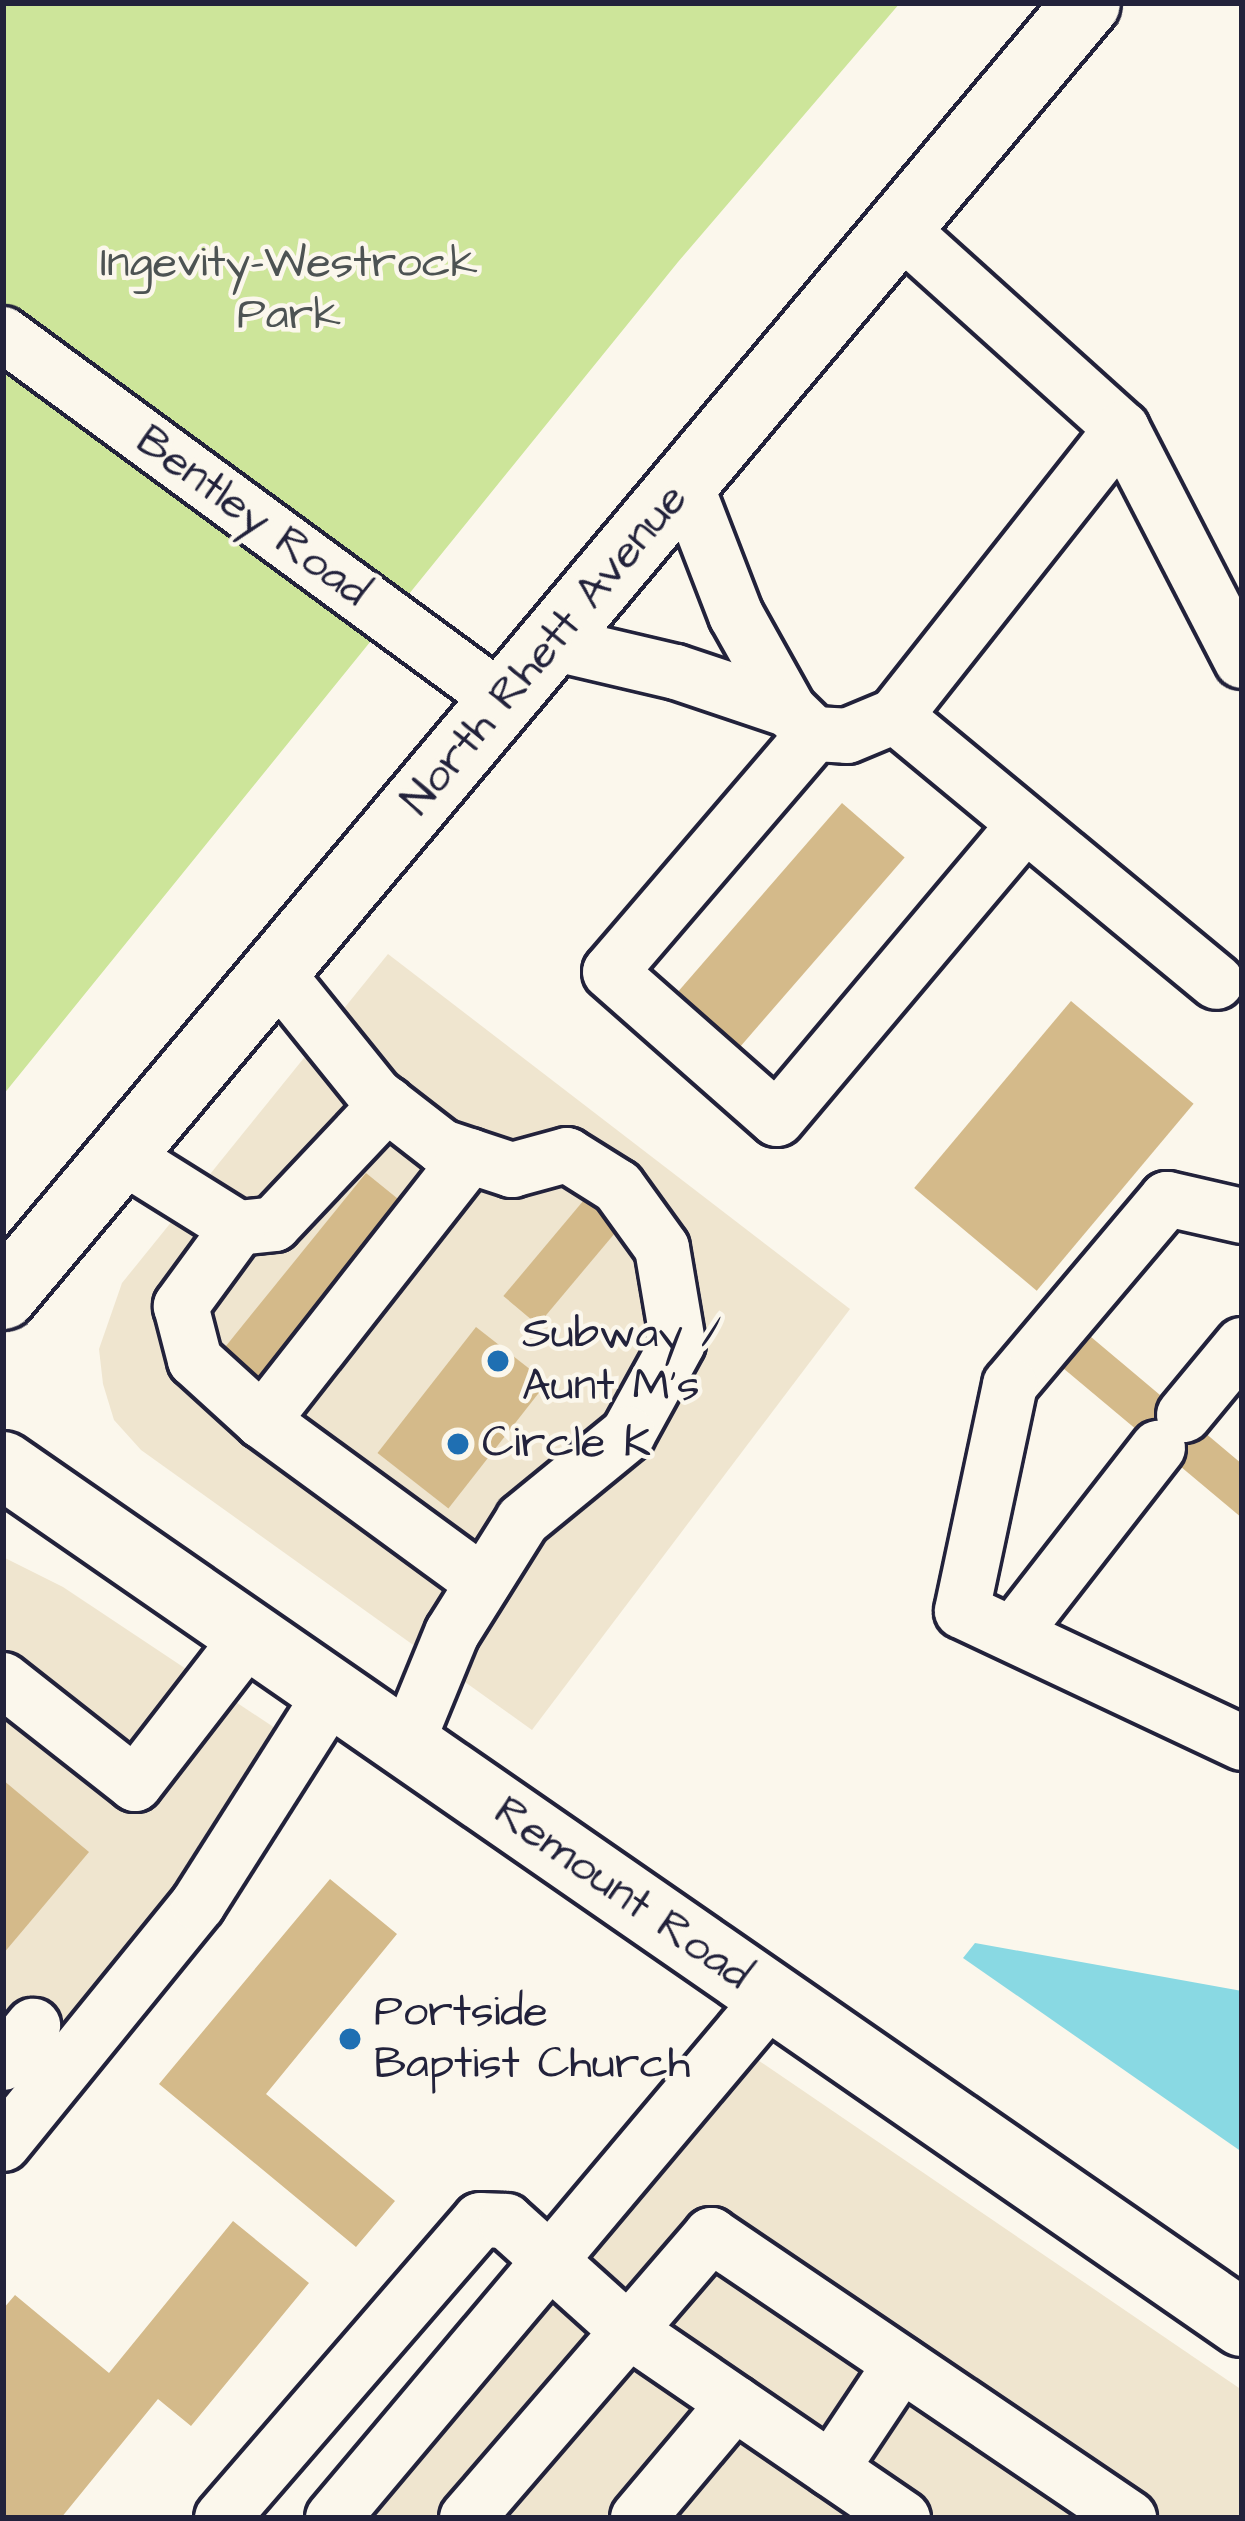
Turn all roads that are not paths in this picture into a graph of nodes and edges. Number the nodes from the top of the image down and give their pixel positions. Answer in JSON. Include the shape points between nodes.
{"nodes":[{"id":1,"x":1087,"y":3,"type":"edge"},
{"id":2,"x":899,"y":228,"type":"junction"},
{"id":3,"x":3,"y":334,"type":"edge"},
{"id":4,"x":1122,"y":429,"type":"junction"},
{"id":5,"x":686,"y":483,"type":"junction"},
{"id":6,"x":552,"y":643,"type":"junction"},
{"id":7,"x":1242,"y":661,"type":"edge"},
{"id":8,"x":502,"y":700,"type":"junction"},
{"id":9,"x":895,"y":716,"type":"junction"},
{"id":10,"x":801,"y":722,"type":"junction"},
{"id":11,"x":1025,"y":824,"type":"junction"},
{"id":12,"x":275,"y":971,"type":"junction"},
{"id":13,"x":1216,"y":982,"type":"dead end"},
{"id":14,"x":387,"y":1104,"type":"junction"},
{"id":15,"x":121,"y":1155,"type":"junction"},
{"id":16,"x":470,"y":1156,"type":"junction"},
{"id":17,"x":1242,"y":1216,"type":"edge"},
{"id":18,"x":238,"y":1228,"type":"junction"},
{"id":19,"x":3,"y":1296,"type":"edge"},
{"id":20,"x":1242,"y":1345,"type":"edge"},
{"id":21,"x":262,"y":1421,"type":"junction"},
{"id":22,"x":3,"y":1465,"type":"edge"},
{"id":23,"x":483,"y":1583,"type":"junction"},
{"id":24,"x":251,"y":1634,"type":"junction"},
{"id":25,"x":1013,"y":1634,"type":"junction"},
{"id":26,"x":3,"y":1680,"type":"edge"},
{"id":27,"x":332,"y":1693,"type":"junction"},
{"id":28,"x":1242,"y":1743,"type":"edge"},
{"id":29,"x":406,"y":1744,"type":"junction"},
{"id":30,"x":771,"y":1998,"type":"junction"},
{"id":31,"x":3,"y":2144,"type":"edge"},
{"id":32,"x":551,"y":2258,"type":"junction"},
{"id":33,"x":1242,"y":2323,"type":"edge"},
{"id":34,"x":625,"y":2328,"type":"junction"},
{"id":35,"x":901,"y":2364,"type":"junction"},
{"id":36,"x":735,"y":2403,"type":"junction"},
{"id":37,"x":831,"y":2469,"type":"junction"},
{"id":38,"x":222,"y":2518,"type":"edge"},
{"id":39,"x":333,"y":2518,"type":"edge"},
{"id":40,"x":467,"y":2518,"type":"edge"},
{"id":41,"x":638,"y":2518,"type":"edge"},
{"id":42,"x":903,"y":2518,"type":"edge"},
{"id":43,"x":1129,"y":2518,"type":"edge"}],
"edges":[{"from":1,"to":2,"type":"main road","name":"North Rhett Avenue"},
{"from":2,"to":4,"type":"street"},
{"from":2,"to":5,"type":"main road","name":"North Rhett Avenue"},
{"from":3,"to":8,"type":"street","name":"Bentley Road"},
{"from":4,"to":7,"type":"street"},
{"from":4,"to":9,"type":"street"},
{"from":5,"to":6,"type":"main road","name":"North Rhett Avenue"},
{"from":5,"to":10,"type":"street","via":[[736,615]]},
{"from":6,"to":8,"type":"main road","name":"North Rhett Avenue"},
{"from":6,"to":10,"type":"street","via":[[676,672]]},
{"from":8,"to":12,"type":"main road","name":"North Rhett Avenue"},
{"from":9,"to":10,"type":"street","via":[[848,736]]},
{"from":9,"to":11,"type":"street"},
{"from":10,"to":11,"type":"street","via":[[610,972],[777,1119]]},
{"from":11,"to":13,"type":"street"},
{"from":12,"to":14,"type":"street"},
{"from":12,"to":15,"type":"main road","name":"North Rhett Avenue"},
{"from":14,"to":16,"type":"street","via":[[442,1147]]},
{"from":14,"to":18,"type":"street","via":[[274,1224]]},
{"from":15,"to":18,"type":"street"},
{"from":15,"to":19,"type":"main road","name":"North Rhett Avenue"},
{"from":16,"to":21,"type":"street"},
{"from":16,"to":23,"type":"street","via":[[512,1170],[567,1155],[618,1187],[662,1248],[679,1342],[628,1434],[523,1520]]},
{"from":17,"to":25,"type":"street","via":[[1167,1199],[1010,1385],[962,1611]]},
{"from":18,"to":21,"type":"street","via":[[181,1306],[196,1360]]},
{"from":20,"to":25,"type":"street"},
{"from":21,"to":23,"type":"street"},
{"from":22,"to":24,"type":"main road","name":"Remount Road"},
{"from":23,"to":29,"type":"street","via":[[452,1633]]},
{"from":24,"to":26,"type":"street","via":[[135,1784]]},
{"from":24,"to":27,"type":"main road","name":"Remount Road"},
{"from":25,"to":28,"type":"street"},
{"from":27,"to":29,"type":"main road","name":"Remount Road"},
{"from":27,"to":31,"type":"street","via":[[198,1904]]},
{"from":29,"to":30,"type":"main road","name":"Remount Road"},
{"from":30,"to":32,"type":"street"},
{"from":30,"to":33,"type":"main road","name":"Remount Road"},
{"from":32,"to":34,"type":"street"},
{"from":32,"to":38,"type":"street","via":[[506,2221],[480,2220],[467,2229]]},
{"from":32,"to":39,"type":"street"},
{"from":34,"to":35,"type":"street","via":[[711,2235]]},
{"from":34,"to":36,"type":"street"},
{"from":34,"to":40,"type":"street"},
{"from":35,"to":37,"type":"street"},
{"from":35,"to":43,"type":"street"},
{"from":36,"to":37,"type":"street"},
{"from":36,"to":41,"type":"street"},
{"from":37,"to":42,"type":"street"}]}
